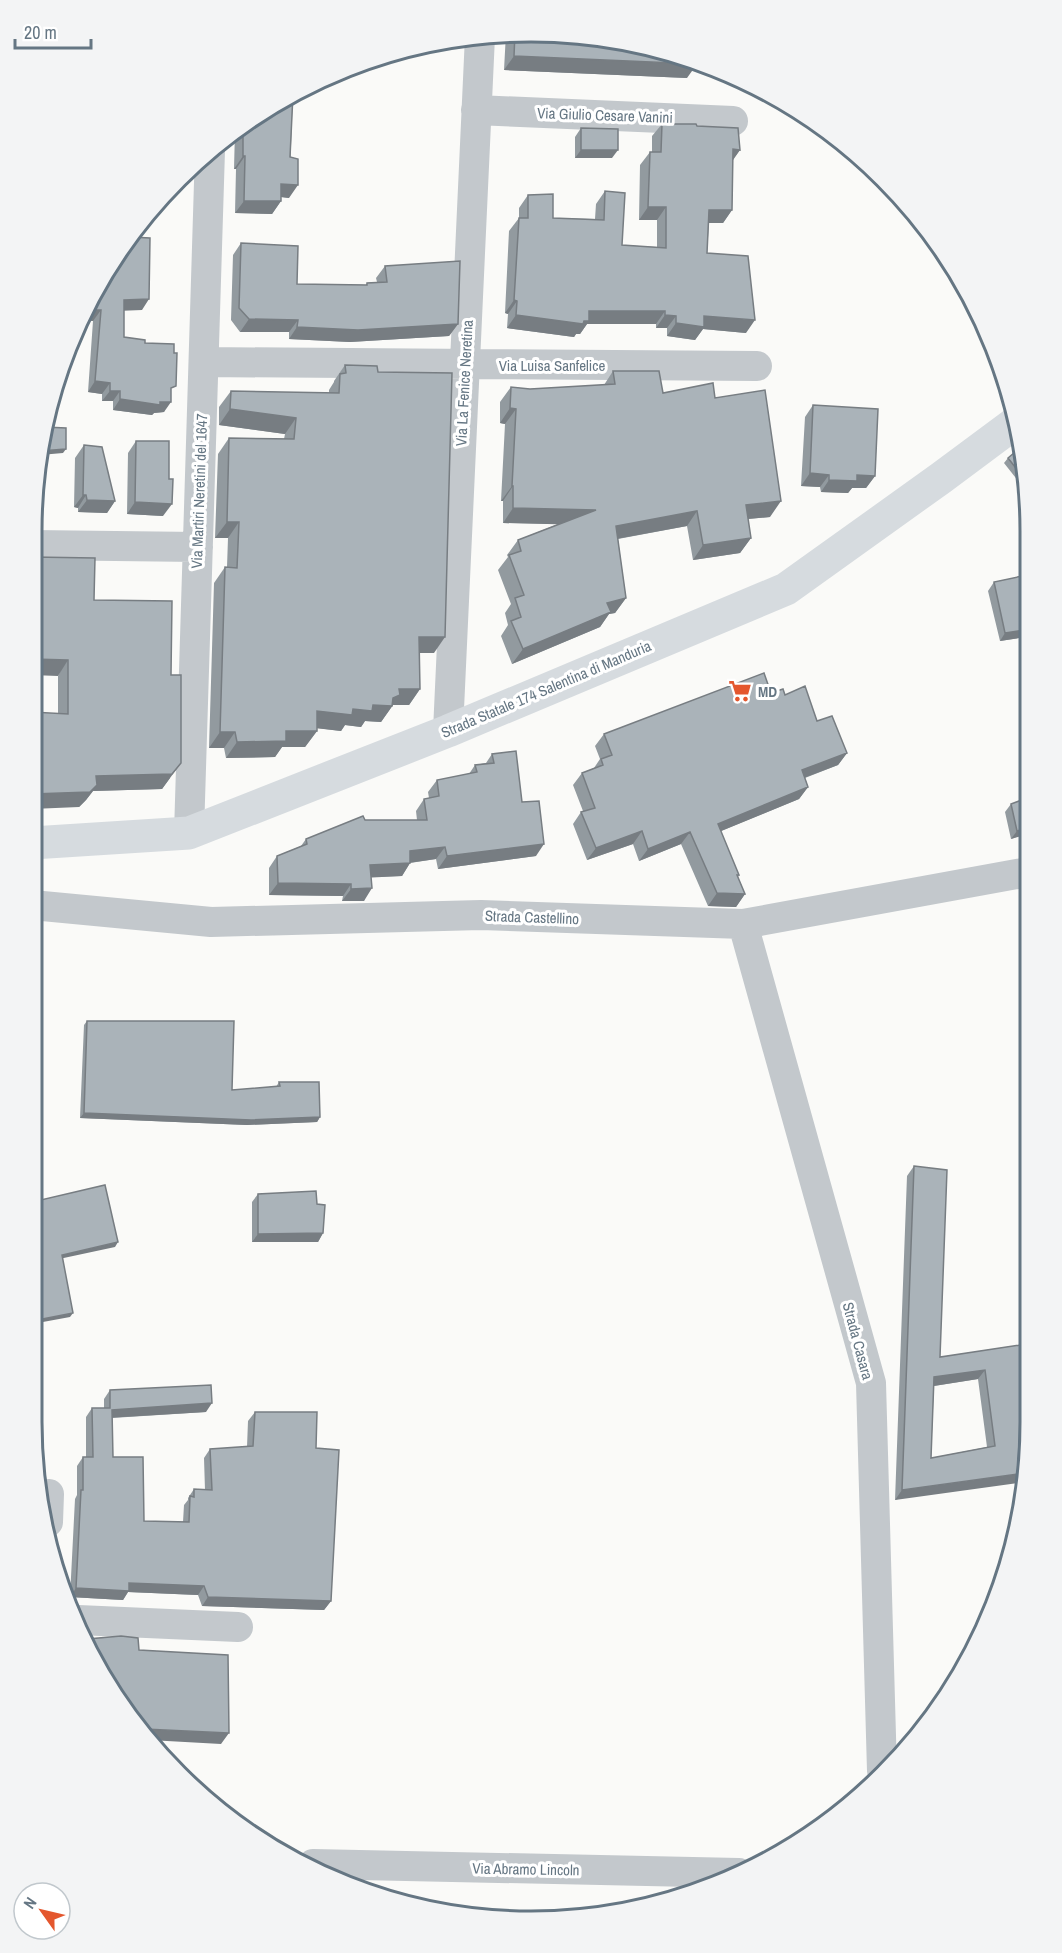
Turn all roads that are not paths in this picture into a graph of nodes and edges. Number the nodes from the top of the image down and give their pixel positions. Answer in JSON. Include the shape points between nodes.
{"nodes":[{"id":1,"x":480,"y":45,"type":"edge"},
{"id":2,"x":476,"y":110,"type":"junction"},
{"id":3,"x":733,"y":121,"type":"dead end"},
{"id":4,"x":210,"y":162,"type":"edge"},
{"id":5,"x":204,"y":362,"type":"junction"},
{"id":6,"x":465,"y":364,"type":"junction"},
{"id":7,"x":757,"y":366,"type":"dead end"},
{"id":8,"x":1009,"y":428,"type":"edge"},
{"id":9,"x":42,"y":545,"type":"edge"},
{"id":10,"x":198,"y":547,"type":"junction"},
{"id":11,"x":448,"y":731,"type":"junction"},
{"id":12,"x":189,"y":832,"type":"junction"},
{"id":13,"x":42,"y":842,"type":"edge"},
{"id":14,"x":1020,"y":873,"type":"edge"},
{"id":15,"x":42,"y":906,"type":"edge"},
{"id":16,"x":742,"y":924,"type":"junction"},
{"id":17,"x":84,"y":1620,"type":"edge"},
{"id":18,"x":238,"y":1627,"type":"dead end"},
{"id":19,"x":882,"y":1763,"type":"edge"},
{"id":20,"x":322,"y":1864,"type":"edge"},
{"id":21,"x":721,"y":1873,"type":"edge"}],
"edges":[{"from":1,"to":2,"type":"street","name":"Via La Fenice Neretina"},
{"from":2,"to":3,"type":"street","name":"Via Giulio Cesare Vanini"},
{"from":2,"to":6,"type":"street","name":"Via La Fenice Neretina"},
{"from":4,"to":5,"type":"street","name":"Via Martiri Neretini del 1647"},
{"from":5,"to":6,"type":"street","name":"Via Luisa Sanfelice"},
{"from":5,"to":10,"type":"street","name":"Via Martiri Neretini del 1647"},
{"from":6,"to":7,"type":"street","name":"Via Luisa Sanfelice"},
{"from":6,"to":11,"type":"street","name":"Via La Fenice Neretina"},
{"from":8,"to":11,"type":"main road","name":"Strada Statale 174 Salentina di Manduria","via":[[786,589]]},
{"from":9,"to":10,"type":"street"},
{"from":10,"to":12,"type":"street","name":"Via Martiri Neretini del 1647"},
{"from":11,"to":12,"type":"main road","name":"Strada Statale 174 Salentina di Manduria"},
{"from":12,"to":13,"type":"main road","name":"Strada Statale 174 Salentina di Manduria"},
{"from":14,"to":16,"type":"street","name":"Strada Castellino"},
{"from":15,"to":16,"type":"street","name":"Strada Castellino","via":[[211,922],[481,915]]},
{"from":16,"to":19,"type":"street","name":"Strada Casara","via":[[871,1383]]},
{"from":17,"to":18,"type":"street"},
{"from":20,"to":21,"type":"street","name":"Via Abramo Lincoln"}]}
